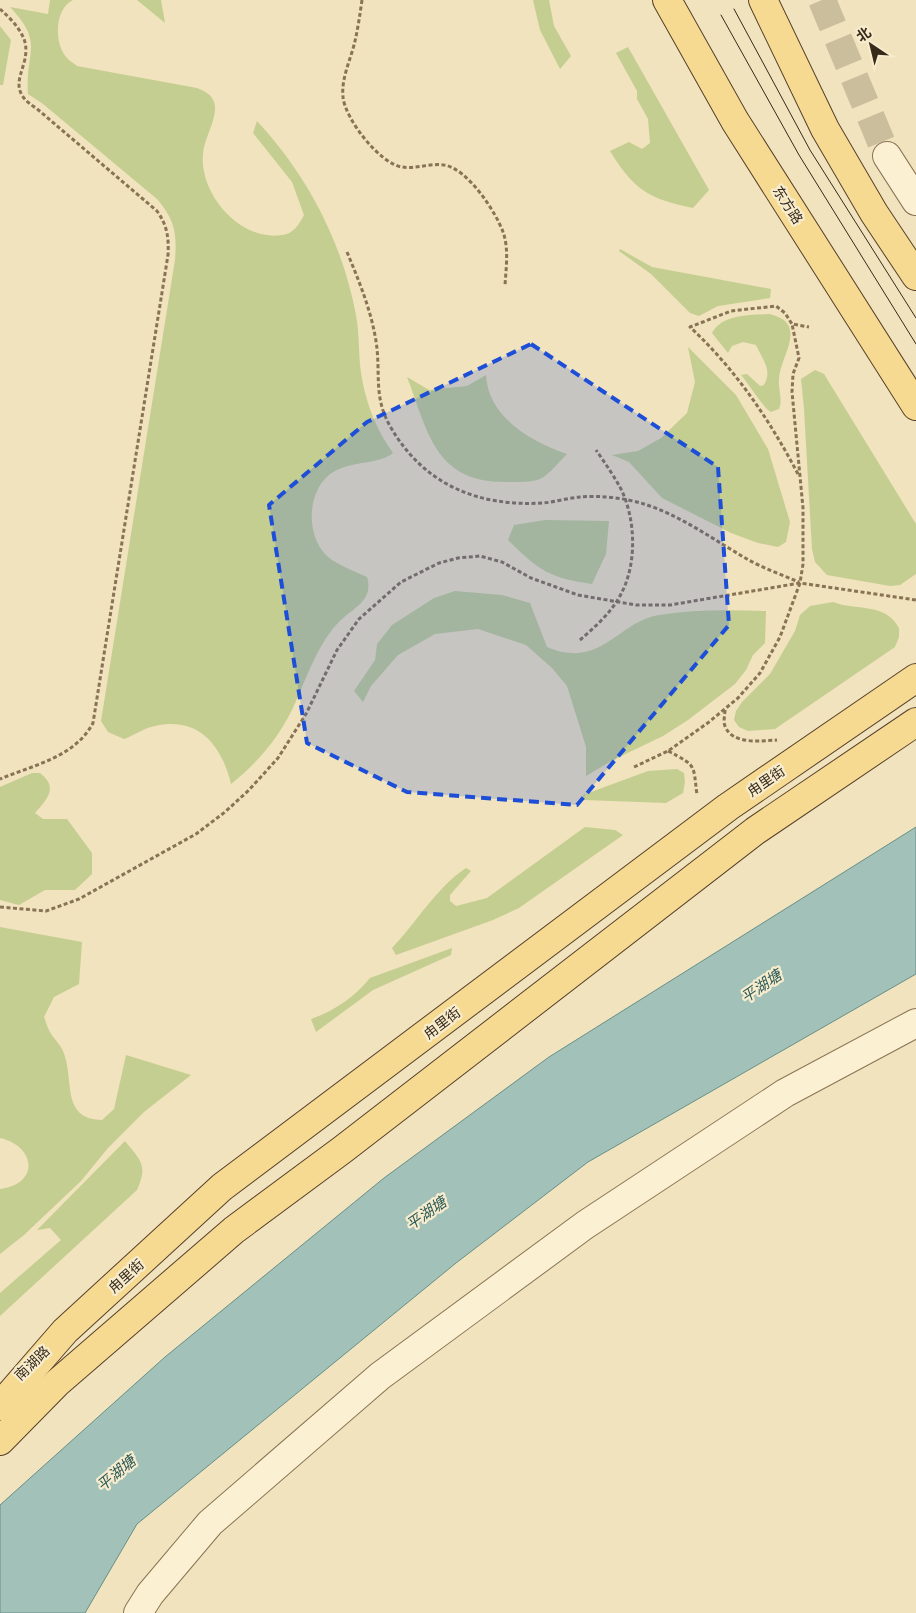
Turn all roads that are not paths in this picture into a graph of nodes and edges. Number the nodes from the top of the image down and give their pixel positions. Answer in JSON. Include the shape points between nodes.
{"nodes":[{"id":1,"x":667,"y":0,"type":"edge"},
{"id":2,"x":763,"y":0,"type":"edge"},
{"id":3,"x":887,"y":156,"type":"tunnel mouth"},
{"id":4,"x":916,"y":201,"type":"edge"},
{"id":5,"x":916,"y":276,"type":"edge"},
{"id":6,"x":916,"y":406,"type":"edge"},
{"id":7,"x":916,"y":678,"type":"edge"},
{"id":8,"x":916,"y":722,"type":"edge"},
{"id":9,"x":916,"y":1023,"type":"edge"},
{"id":10,"x":65,"y":1332,"type":"junction"},
{"id":11,"x":0,"y":1395,"type":"edge"},
{"id":12,"x":0,"y":1406,"type":"edge"},
{"id":13,"x":4,"y":1440,"type":"edge"},
{"id":14,"x":138,"y":1613,"type":"edge"}],
"edges":[{"from":1,"to":6,"type":"main road","name":"东方路","via":[[735,121]]},
{"from":2,"to":5,"type":"main road","via":[[825,129],[874,213]]},
{"from":3,"to":4,"type":"street"},
{"from":7,"to":10,"type":"main road","name":"甪里街","via":[[728,806],[222,1188]]},
{"from":8,"to":13,"type":"main road","via":[[755,831],[234,1230],[57,1383]]},
{"from":9,"to":14,"type":"street","via":[[776,1098],[585,1225],[380,1376],[210,1523]]},
{"from":10,"to":11,"type":"street","name":"南湖路"},
{"from":10,"to":12,"type":"main road","name":"甪里街"}]}
